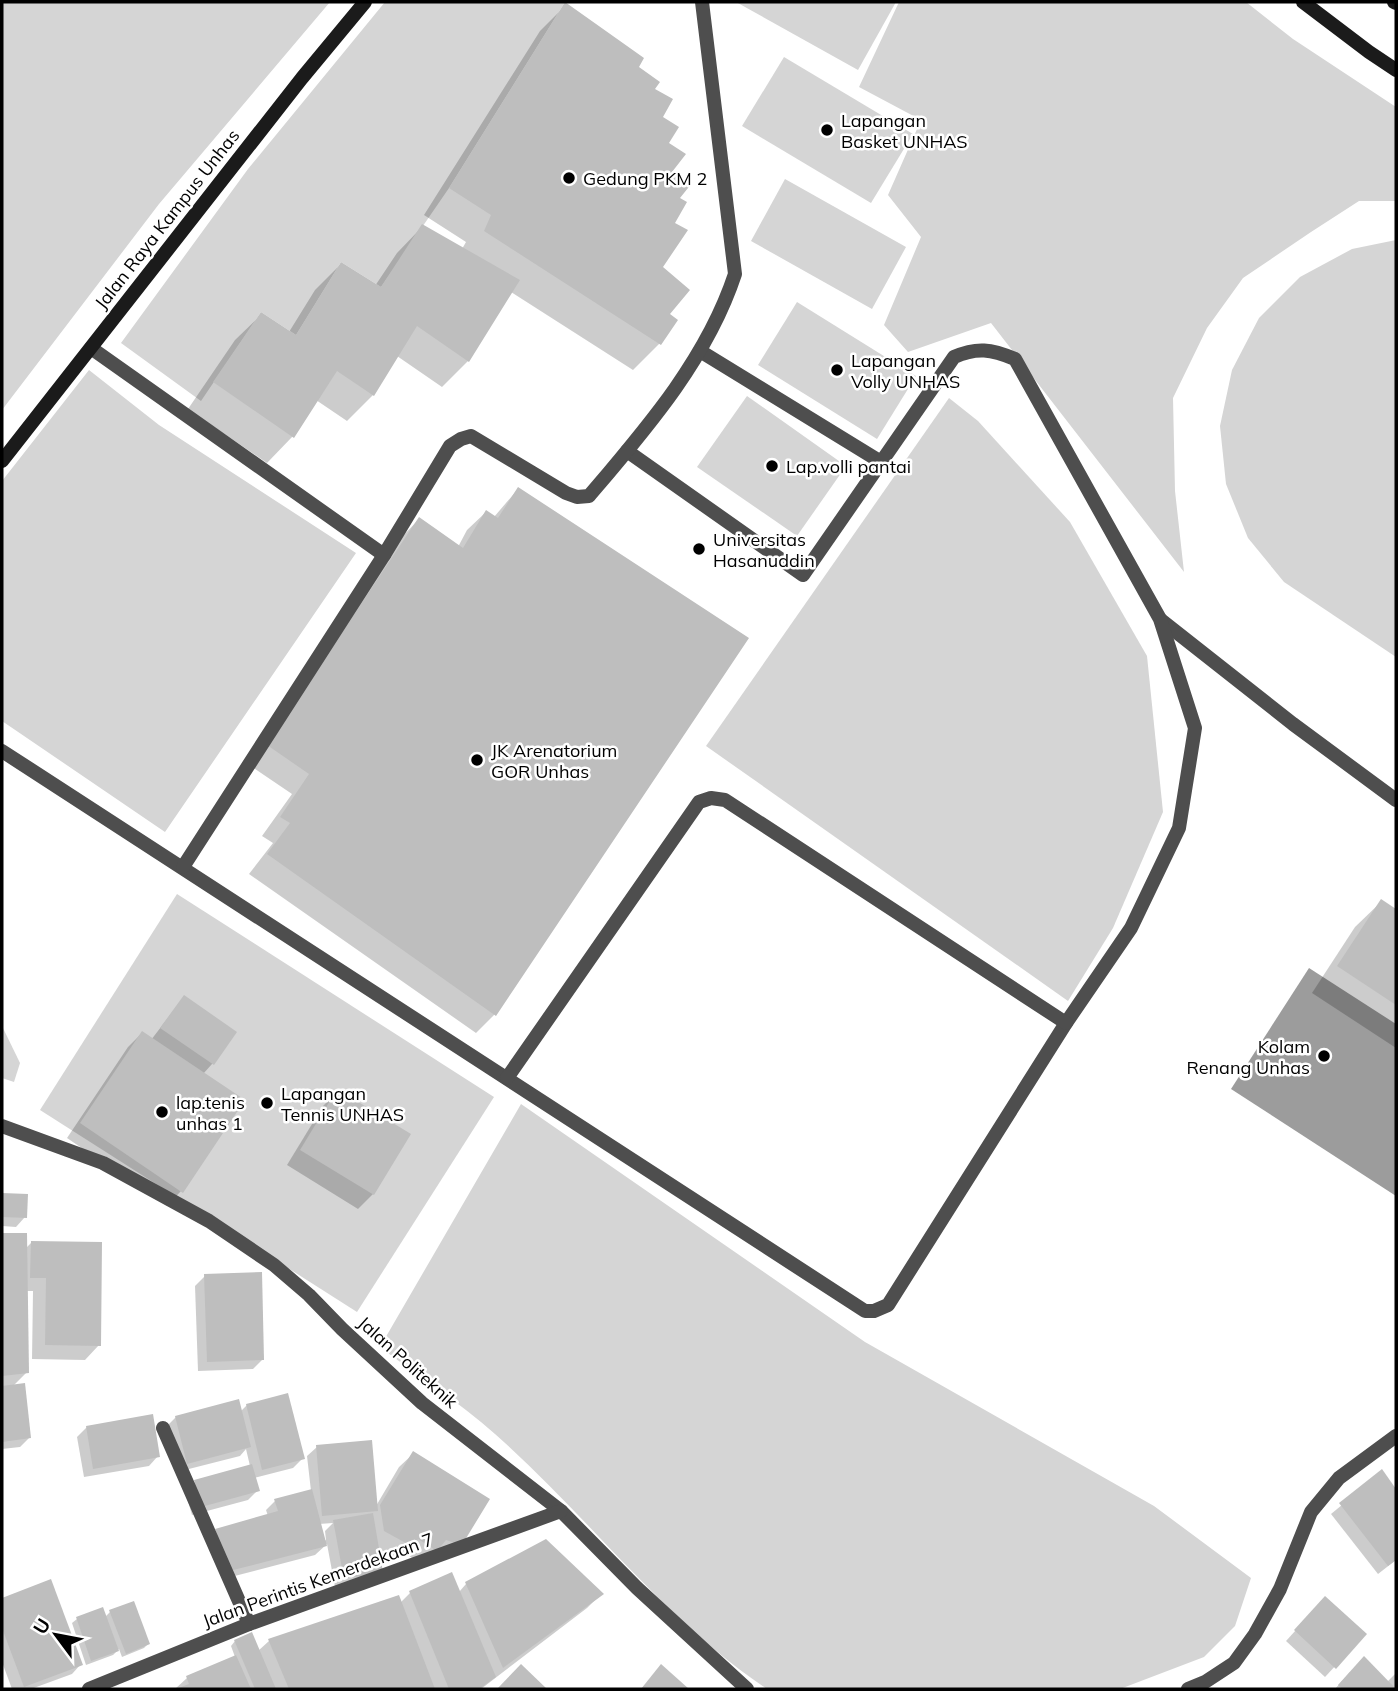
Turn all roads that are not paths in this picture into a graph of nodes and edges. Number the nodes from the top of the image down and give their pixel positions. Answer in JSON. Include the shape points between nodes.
{"nodes":[{"id":1,"x":365,"y":2,"type":"edge"},
{"id":2,"x":702,"y":2,"type":"edge"},
{"id":3,"x":1303,"y":2,"type":"edge"},
{"id":4,"x":1396,"y":70,"type":"edge"},
{"id":5,"x":91,"y":348,"type":"junction"},
{"id":6,"x":700,"y":351,"type":"junction"},
{"id":7,"x":627,"y":451,"type":"junction"},
{"id":8,"x":2,"y":461,"type":"edge"},
{"id":9,"x":881,"y":462,"type":"junction"},
{"id":10,"x":384,"y":555,"type":"junction"},
{"id":11,"x":1160,"y":619,"type":"junction"},
{"id":12,"x":2,"y":751,"type":"edge"},
{"id":13,"x":1396,"y":800,"type":"edge"},
{"id":14,"x":183,"y":867,"type":"junction"},
{"id":15,"x":1066,"y":1023,"type":"junction"},
{"id":16,"x":507,"y":1078,"type":"junction"},
{"id":17,"x":2,"y":1126,"type":"edge"},
{"id":18,"x":163,"y":1428,"type":"dead end"},
{"id":19,"x":1396,"y":1436,"type":"edge"},
{"id":20,"x":561,"y":1511,"type":"junction"},
{"id":21,"x":249,"y":1624,"type":"junction"},
{"id":22,"x":89,"y":1689,"type":"edge"},
{"id":23,"x":747,"y":1689,"type":"edge"},
{"id":24,"x":1188,"y":1689,"type":"edge"}],
"edges":[{"from":1,"to":5,"type":"street","name":"Jalan Raya Kampus Unhas"},
{"from":2,"to":6,"type":"street","via":[[735,274]]},
{"from":3,"to":4,"type":"street"},
{"from":5,"to":8,"type":"street","name":"Jalan Raya Kampus Unhas"},
{"from":5,"to":10,"type":"street"},
{"from":6,"to":7,"type":"street"},
{"from":6,"to":9,"type":"street"},
{"from":7,"to":9,"type":"street","via":[[803,575]]},
{"from":7,"to":10,"type":"street","via":[[589,496],[577,497],[471,436],[461,439],[450,446]]},
{"from":9,"to":11,"type":"street","via":[[954,358],[979,350],[1015,359]]},
{"from":10,"to":14,"type":"street"},
{"from":11,"to":13,"type":"street"},
{"from":11,"to":15,"type":"street","via":[[1195,727],[1179,828],[1131,928]]},
{"from":12,"to":14,"type":"street"},
{"from":14,"to":16,"type":"street"},
{"from":15,"to":16,"type":"street","via":[[724,800],[711,797],[699,802]]},
{"from":15,"to":16,"type":"street","via":[[888,1305],[870,1312]]},
{"from":17,"to":20,"type":"street","name":"Jalan Politeknik","via":[[103,1163],[209,1221],[290,1278],[422,1403]]},
{"from":18,"to":21,"type":"street"},
{"from":19,"to":24,"type":"street","via":[[1339,1478],[1311,1512],[1280,1589],[1234,1663]]},
{"from":20,"to":21,"type":"street","name":"Jalan Perintis Kemerdekaan 7"},
{"from":20,"to":23,"type":"street","name":"Jalan Politeknik"},
{"from":21,"to":22,"type":"street","name":"Jalan Perintis Kemerdekaan 7"}]}
